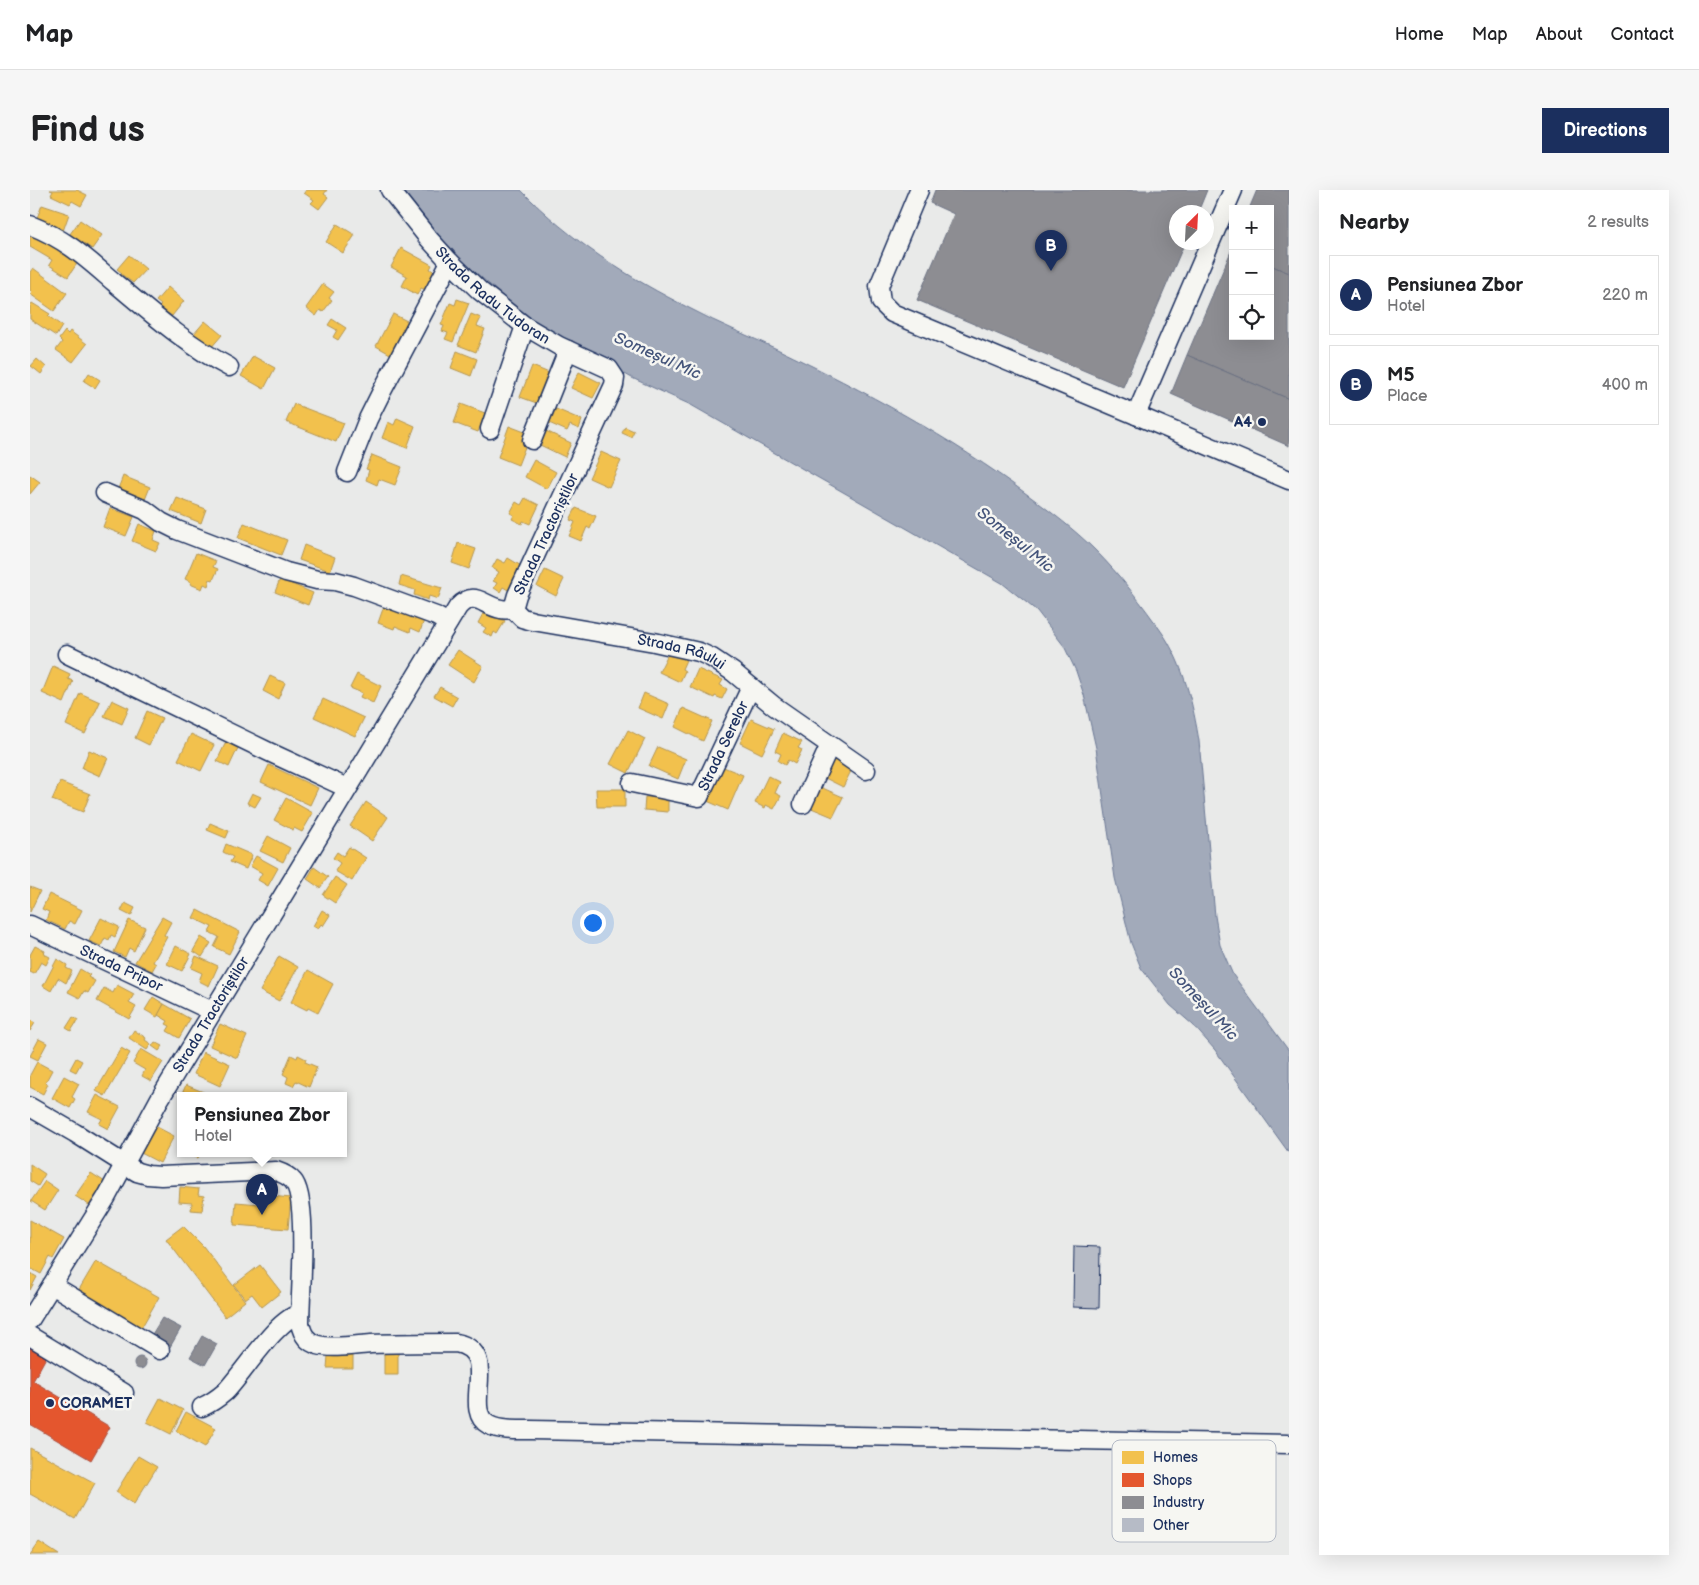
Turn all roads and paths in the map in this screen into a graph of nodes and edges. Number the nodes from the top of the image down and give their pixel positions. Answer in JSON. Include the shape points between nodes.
{"nodes":[{"id":1,"x":390,"y":190,"type":"edge"},
{"id":2,"x":919,"y":190,"type":"edge"},
{"id":3,"x":1233,"y":190,"type":"edge"},
{"id":4,"x":30,"y":225,"type":"edge"},
{"id":5,"x":450,"y":262,"type":"junction"},
{"id":6,"x":525,"y":326,"type":"junction"},
{"id":7,"x":568,"y":350,"type":"junction"},
{"id":8,"x":229,"y":367,"type":"dead end"},
{"id":9,"x":614,"y":374,"type":"joint"},
{"id":10,"x":1136,"y":415,"type":"junction"},
{"id":11,"x":490,"y":429,"type":"dead end"},
{"id":12,"x":532,"y":440,"type":"dead end"},
{"id":13,"x":347,"y":472,"type":"dead end"},
{"id":14,"x":1289,"y":480,"type":"edge"},
{"id":15,"x":105,"y":492,"type":"dead end"},
{"id":16,"x":513,"y":609,"type":"junction"},
{"id":17,"x":448,"y":623,"type":"junction"},
{"id":18,"x":67,"y":654,"type":"dead end"},
{"id":19,"x":751,"y":687,"type":"junction"},
{"id":20,"x":830,"y":745,"type":"junction"},
{"id":21,"x":866,"y":770,"type":"dead end"},
{"id":22,"x":632,"y":783,"type":"dead end"},
{"id":23,"x":347,"y":788,"type":"junction"},
{"id":24,"x":803,"y":804,"type":"dead end"},
{"id":25,"x":30,"y":925,"type":"edge"},
{"id":26,"x":212,"y":1011,"type":"junction"},
{"id":27,"x":30,"y":1107,"type":"edge"},
{"id":28,"x":124,"y":1164,"type":"junction"},
{"id":29,"x":52,"y":1285,"type":"junction"},
{"id":30,"x":300,"y":1314,"type":"junction"},
{"id":31,"x":30,"y":1320,"type":"edge"},
{"id":32,"x":30,"y":1336,"type":"edge"},
{"id":33,"x":160,"y":1350,"type":"dead end"},
{"id":34,"x":124,"y":1393,"type":"dead end"},
{"id":35,"x":202,"y":1407,"type":"dead end"},
{"id":36,"x":1112,"y":1441,"type":"edge"},
{"id":37,"x":1276,"y":1444,"type":"edge"},
{"id":38,"x":1289,"y":1444,"type":"edge"}],
"edges":[{"from":1,"to":5,"type":"street","name":"Strada Radu Tudoran"},
{"from":2,"to":10,"type":"street","via":[[879,286],[881,302],[892,313]]},
{"from":3,"to":10,"type":"street"},
{"from":4,"to":8,"type":"street","via":[[74,248],[161,321],[208,356]]},
{"from":5,"to":6,"type":"street","name":"Strada Radu Tudoran","via":[[480,291]]},
{"from":5,"to":13,"type":"street","via":[[385,383]]},
{"from":6,"to":7,"type":"street","name":"Strada Radu Tudoran"},
{"from":6,"to":11,"type":"street"},
{"from":7,"to":9,"type":"street","name":"Strada Radu Tudoran"},
{"from":7,"to":12,"type":"street"},
{"from":9,"to":16,"type":"street","name":"Strada Tractoriștilor","via":[[614,385]]},
{"from":10,"to":14,"type":"street"},
{"from":15,"to":17,"type":"street","via":[[145,510],[177,530],[286,572],[354,586]]},
{"from":16,"to":17,"type":"street","name":"Strada Tractoriștilor","via":[[499,609],[472,598],[464,600]]},
{"from":16,"to":19,"type":"street","name":"Strada Râului","via":[[522,618],[533,621],[699,652]]},
{"from":17,"to":23,"type":"street","name":"Strada Tractoriștilor"},
{"from":18,"to":23,"type":"street"},
{"from":19,"to":20,"type":"street","name":"Strada Râului"},
{"from":19,"to":22,"type":"street","name":"Strada Serelor","via":[[699,797]]},
{"from":20,"to":21,"type":"street","name":"Strada Râului"},
{"from":20,"to":24,"type":"street"},
{"from":23,"to":26,"type":"street","name":"Strada Tractoriștilor"},
{"from":25,"to":26,"type":"street","name":"Strada Pripor"},
{"from":26,"to":28,"type":"street","name":"Strada Tractoriștilor"},
{"from":27,"to":28,"type":"street"},
{"from":28,"to":29,"type":"street","name":"Strada Tractoriștilor"},
{"from":28,"to":30,"type":"street","via":[[148,1175],[276,1171],[293,1181],[299,1192],[302,1213]]},
{"from":29,"to":31,"type":"street","name":"Strada Tractoriștilor"},
{"from":29,"to":33,"type":"street"},
{"from":30,"to":35,"type":"street","via":[[291,1318],[263,1345],[225,1392]]},
{"from":30,"to":36,"type":"street","via":[[302,1334],[318,1346],[464,1345],[476,1355],[479,1368],[480,1418],[487,1424],[505,1429]]},
{"from":32,"to":34,"type":"street"},
{"from":37,"to":38,"type":"street"}]}
